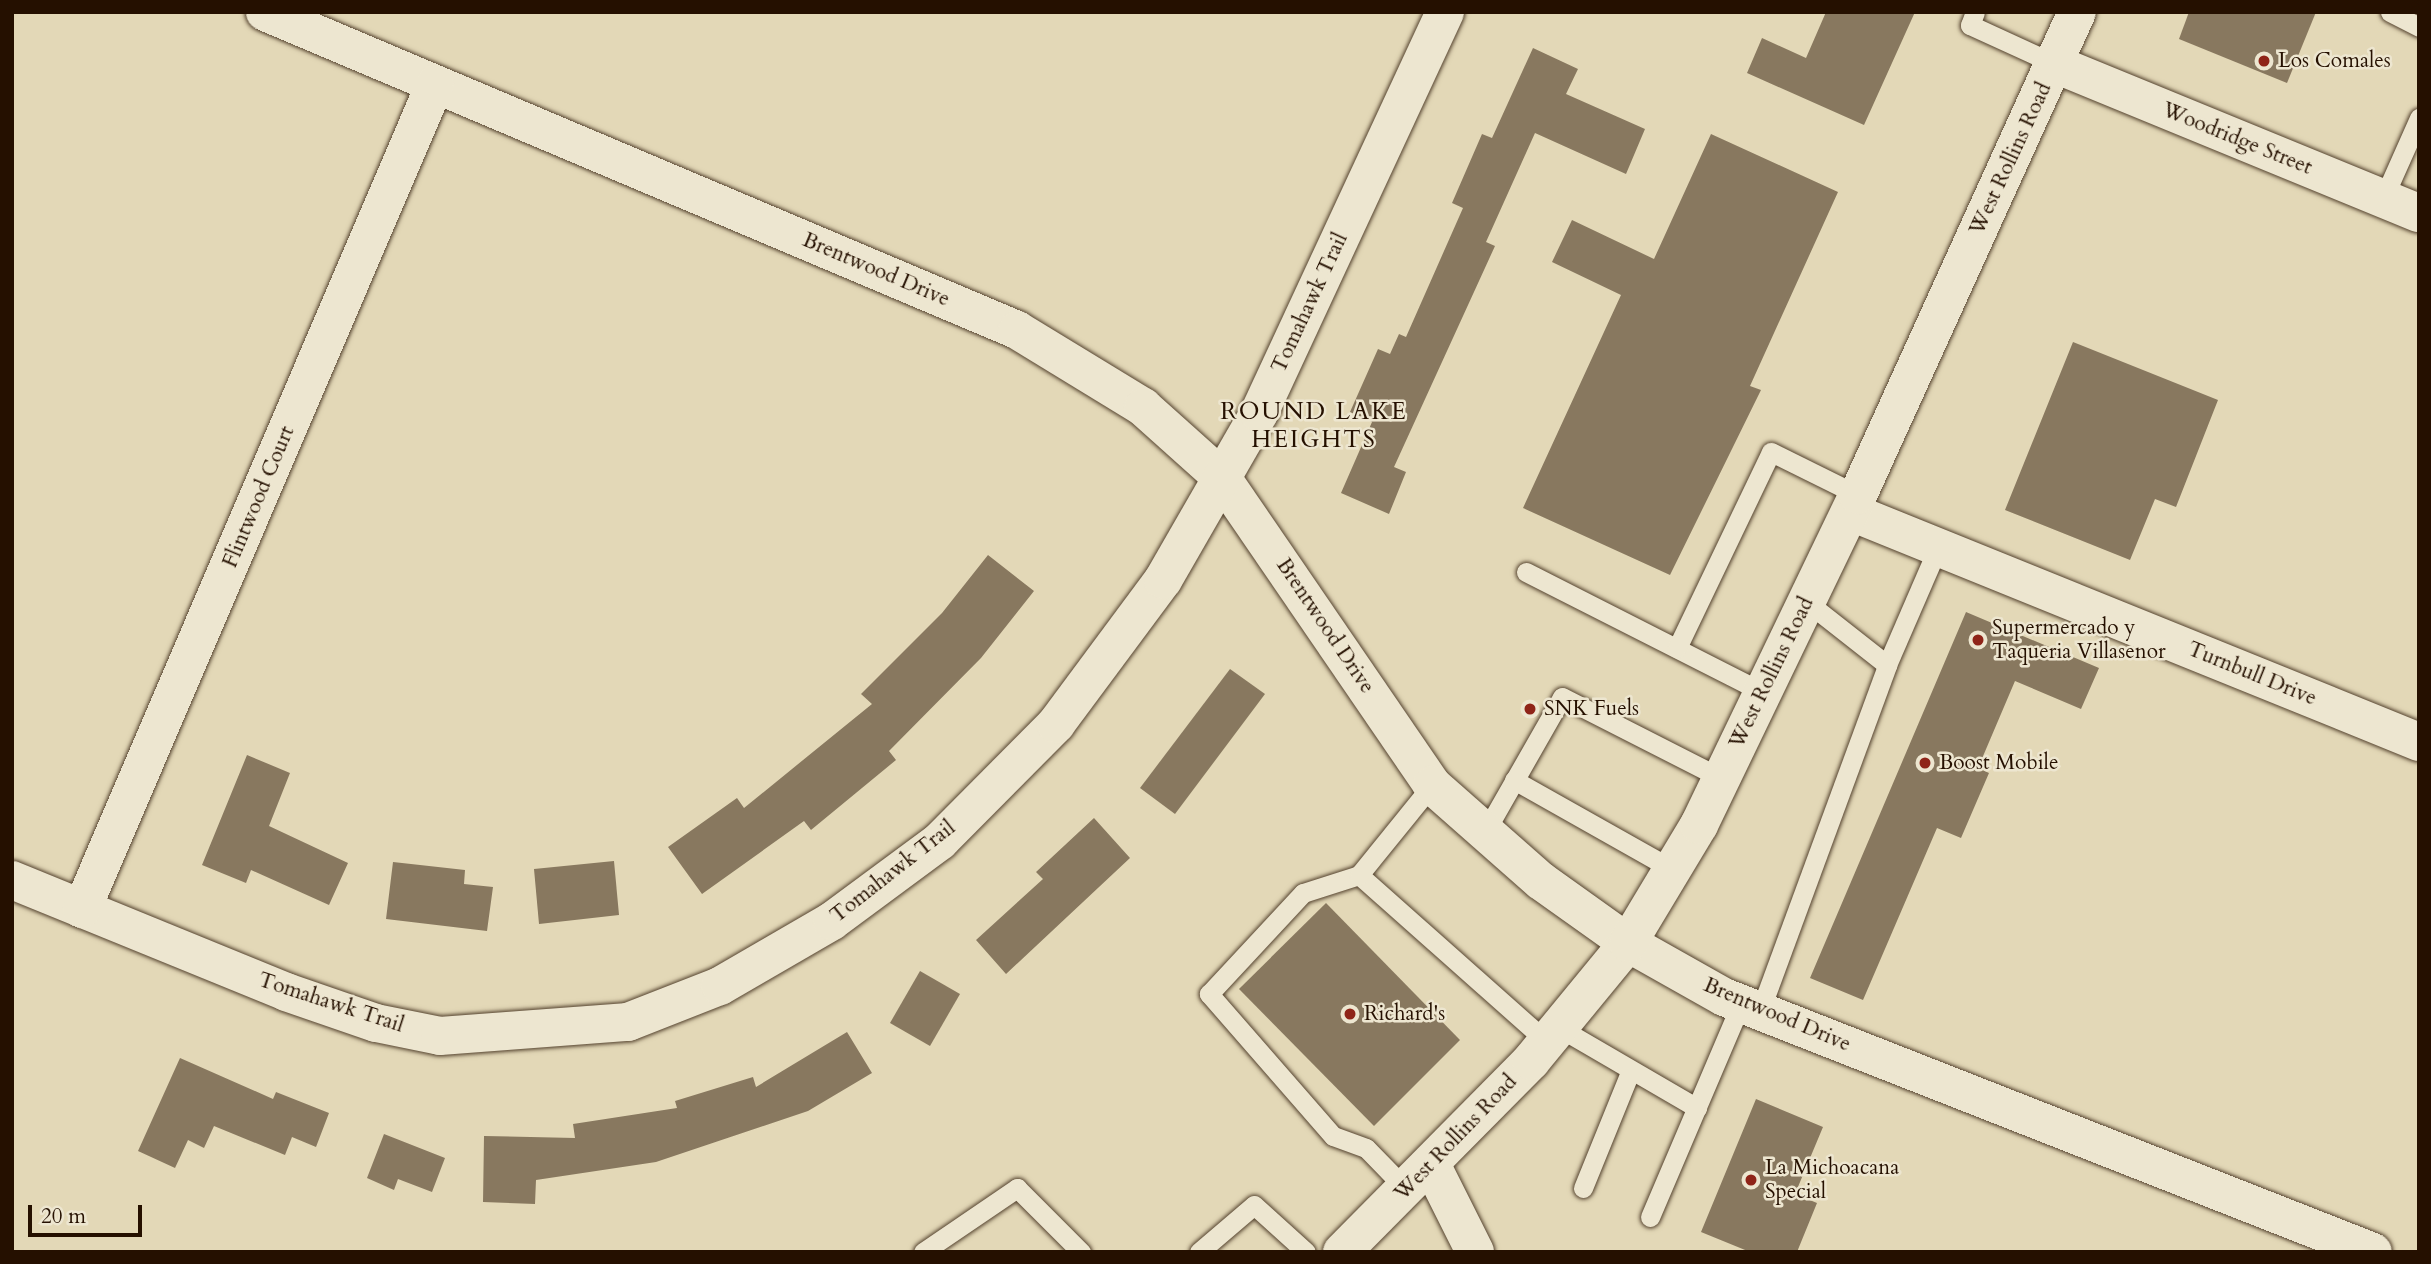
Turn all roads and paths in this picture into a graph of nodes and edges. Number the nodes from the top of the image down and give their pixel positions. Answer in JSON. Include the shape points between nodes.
{"nodes":[{"id":1,"x":265,"y":12,"type":"edge"},
{"id":2,"x":1445,"y":12,"type":"edge"},
{"id":3,"x":1975,"y":12,"type":"edge"},
{"id":4,"x":2077,"y":12,"type":"edge"},
{"id":5,"x":2390,"y":12,"type":"edge"},
{"id":6,"x":2419,"y":27,"type":"edge"},
{"id":7,"x":2054,"y":64,"type":"junction"},
{"id":8,"x":435,"y":85,"type":"junction"},
{"id":9,"x":2419,"y":118,"type":"edge"},
{"id":10,"x":2383,"y":199,"type":"junction"},
{"id":11,"x":2419,"y":214,"type":"edge"},
{"id":12,"x":1222,"y":478,"type":"junction"},
{"id":13,"x":1855,"y":503,"type":"junction"},
{"id":14,"x":1938,"y":547,"type":"junction"},
{"id":15,"x":1526,"y":572,"type":"dead end"},
{"id":16,"x":1807,"y":603,"type":"junction"},
{"id":17,"x":1677,"y":648,"type":"junction"},
{"id":18,"x":1887,"y":665,"type":"junction"},
{"id":19,"x":1763,"y":692,"type":"junction"},
{"id":20,"x":2419,"y":742,"type":"edge"},
{"id":21,"x":1721,"y":778,"type":"junction"},
{"id":22,"x":1514,"y":780,"type":"junction"},
{"id":23,"x":1432,"y":785,"type":"junction"},
{"id":24,"x":1485,"y":832,"type":"junction"},
{"id":25,"x":1672,"y":869,"type":"junction"},
{"id":26,"x":1359,"y":875,"type":"junction"},
{"id":27,"x":12,"y":880,"type":"edge"},
{"id":28,"x":82,"y":909,"type":"junction"},
{"id":29,"x":1628,"y":943,"type":"junction"},
{"id":30,"x":1751,"y":1008,"type":"junction"},
{"id":31,"x":1553,"y":1034,"type":"junction"},
{"id":32,"x":1631,"y":1070,"type":"junction"},
{"id":33,"x":1697,"y":1108,"type":"junction"},
{"id":34,"x":1419,"y":1177,"type":"junction"},
{"id":35,"x":1583,"y":1188,"type":"dead end"},
{"id":36,"x":1650,"y":1217,"type":"dead end"},
{"id":37,"x":923,"y":1252,"type":"edge"},
{"id":38,"x":1081,"y":1252,"type":"edge"},
{"id":39,"x":1199,"y":1252,"type":"edge"},
{"id":40,"x":1306,"y":1252,"type":"edge"},
{"id":41,"x":1342,"y":1252,"type":"edge"},
{"id":42,"x":1475,"y":1252,"type":"edge"},
{"id":43,"x":2373,"y":1252,"type":"edge"}],
"edges":[{"from":1,"to":8,"type":"street","name":"Brentwood Drive"},
{"from":2,"to":12,"type":"street","name":"Tomahawk Trail","via":[[1262,407]]},
{"from":3,"to":7,"type":"lane","via":[[1970,25]]},
{"from":4,"to":7,"type":"street","name":"West Rollins Road"},
{"from":5,"to":6,"type":"lane"},
{"from":7,"to":10,"type":"street","name":"Woodridge Street"},
{"from":7,"to":13,"type":"street","name":"West Rollins Road"},
{"from":8,"to":12,"type":"street","name":"Brentwood Drive","via":[[1017,330],[1143,407]]},
{"from":8,"to":28,"type":"street","name":"Flintwood Court"},
{"from":9,"to":10,"type":"lane"},
{"from":10,"to":11,"type":"street","name":"Woodridge Street"},
{"from":12,"to":23,"type":"street","name":"Brentwood Drive"},
{"from":12,"to":28,"type":"street","name":"Tomahawk Trail","via":[[1163,580],[1056,724],[940,841],[832,920],[731,979],[628,1022],[440,1036],[376,1023]]},
{"from":13,"to":14,"type":"street","name":"Turnbull Drive"},
{"from":13,"to":16,"type":"street","name":"West Rollins Road"},
{"from":13,"to":17,"type":"lane","via":[[1771,452]]},
{"from":14,"to":18,"type":"lane"},
{"from":14,"to":20,"type":"street","name":"Turnbull Drive"},
{"from":15,"to":17,"type":"lane"},
{"from":16,"to":18,"type":"lane"},
{"from":16,"to":19,"type":"street","name":"West Rollins Road"},
{"from":17,"to":19,"type":"lane"},
{"from":18,"to":30,"type":"lane"},
{"from":19,"to":21,"type":"street","name":"West Rollins Road"},
{"from":21,"to":22,"type":"lane","via":[[1562,697]]},
{"from":21,"to":25,"type":"street","name":"West Rollins Road"},
{"from":22,"to":24,"type":"lane"},
{"from":22,"to":25,"type":"lane"},
{"from":23,"to":24,"type":"street","name":"Brentwood Drive"},
{"from":23,"to":26,"type":"lane"},
{"from":24,"to":29,"type":"street","name":"Brentwood Drive"},
{"from":25,"to":29,"type":"street","name":"West Rollins Road"},
{"from":26,"to":31,"type":"lane"},
{"from":26,"to":34,"type":"lane","via":[[1303,893],[1209,994],[1333,1136],[1366,1147]]},
{"from":27,"to":28,"type":"street","name":"Tomahawk Trail"},
{"from":29,"to":30,"type":"street","name":"Brentwood Drive"},
{"from":29,"to":31,"type":"street","name":"West Rollins Road"},
{"from":30,"to":33,"type":"lane"},
{"from":30,"to":43,"type":"street","name":"Brentwood Drive"},
{"from":31,"to":32,"type":"lane"},
{"from":31,"to":34,"type":"street","name":"West Rollins Road"},
{"from":32,"to":33,"type":"lane"},
{"from":32,"to":35,"type":"lane"},
{"from":33,"to":36,"type":"lane"},
{"from":34,"to":41,"type":"street","name":"West Rollins Road"},
{"from":34,"to":42,"type":"street"},
{"from":37,"to":38,"type":"lane","via":[[1017,1188]]},
{"from":39,"to":40,"type":"lane","via":[[1254,1205]]}]}
